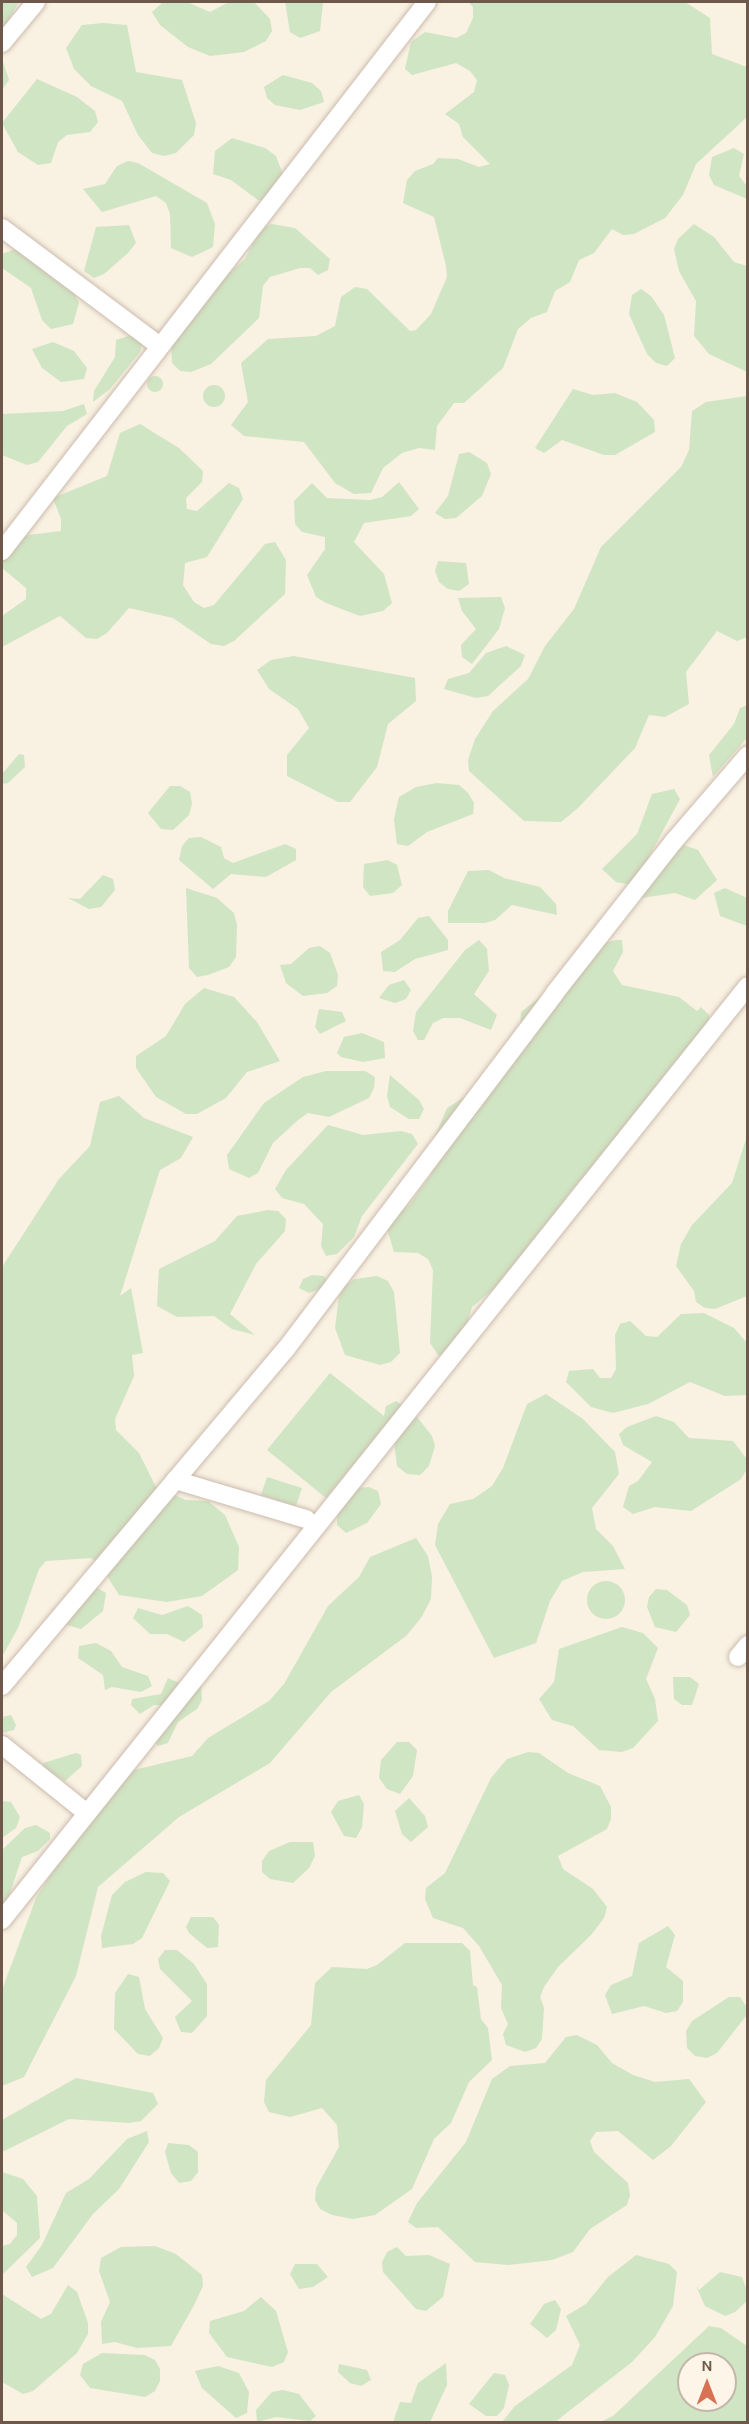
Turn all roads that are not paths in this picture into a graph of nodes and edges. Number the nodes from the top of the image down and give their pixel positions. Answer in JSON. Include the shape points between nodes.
{"nodes":[{"id":1,"x":36,"y":2,"type":"edge"},
{"id":2,"x":427,"y":2,"type":"edge"},
{"id":3,"x":2,"y":43,"type":"edge"},
{"id":4,"x":2,"y":228,"type":"edge"},
{"id":5,"x":160,"y":346,"type":"junction"},
{"id":6,"x":2,"y":551,"type":"edge"},
{"id":7,"x":747,"y":755,"type":"edge"},
{"id":8,"x":747,"y":768,"type":"edge"},
{"id":9,"x":730,"y":779,"type":"junction"},
{"id":10,"x":747,"y":986,"type":"edge"},
{"id":11,"x":175,"y":1480,"type":"junction"},
{"id":12,"x":306,"y":1519,"type":"dead end"},
{"id":13,"x":2,"y":1686,"type":"edge"},
{"id":14,"x":2,"y":1745,"type":"edge"},
{"id":15,"x":87,"y":1813,"type":"junction"},
{"id":16,"x":2,"y":1920,"type":"edge"}],
"edges":[{"from":1,"to":3,"type":"street"},
{"from":2,"to":5,"type":"street"},
{"from":4,"to":5,"type":"street"},
{"from":5,"to":6,"type":"street"},
{"from":7,"to":9,"type":"street"},
{"from":8,"to":9,"type":"street"},
{"from":9,"to":11,"type":"street","via":[[674,841],[554,994],[286,1349]]},
{"from":10,"to":15,"type":"street"},
{"from":11,"to":12,"type":"street"},
{"from":11,"to":13,"type":"street"},
{"from":14,"to":15,"type":"street"},
{"from":15,"to":16,"type":"street"}]}
